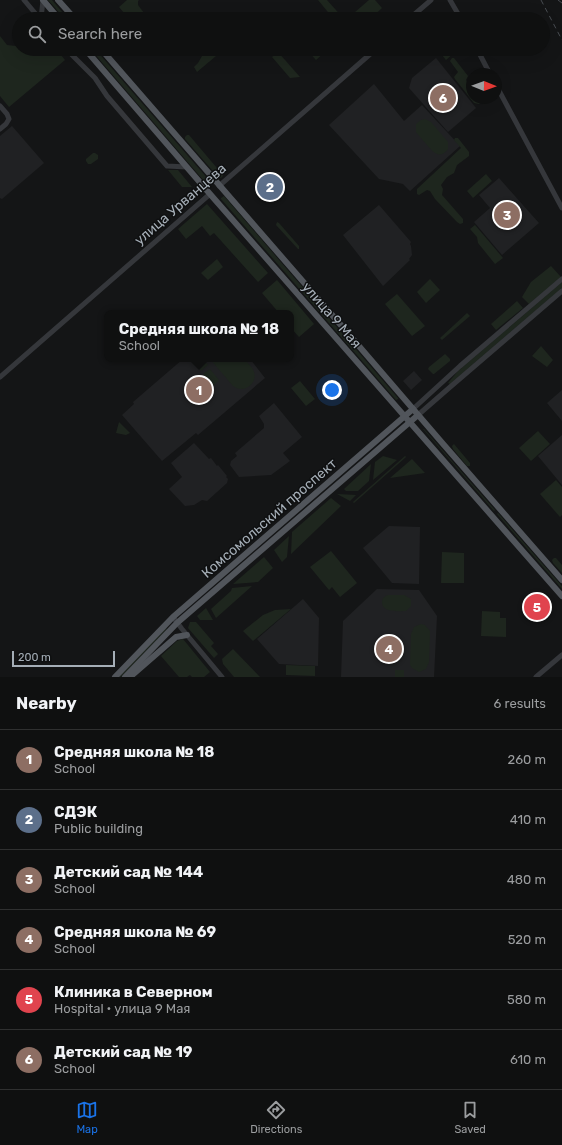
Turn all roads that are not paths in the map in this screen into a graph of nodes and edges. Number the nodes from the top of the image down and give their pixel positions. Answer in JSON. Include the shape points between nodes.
{"nodes":[{"id":1,"x":24,"y":0,"type":"edge"},
{"id":2,"x":43,"y":0,"type":"edge"},
{"id":3,"x":58,"y":0,"type":"edge"},
{"id":4,"x":431,"y":0,"type":"edge"},
{"id":5,"x":450,"y":0,"type":"edge"},
{"id":6,"x":34,"y":12,"type":"edge"},
{"id":7,"x":41,"y":12,"type":"edge"},
{"id":8,"x":53,"y":12,"type":"edge"},
{"id":9,"x":69,"y":12,"type":"edge"},
{"id":10,"x":417,"y":12,"type":"edge"},
{"id":11,"x":457,"y":12,"type":"edge"},
{"id":12,"x":73,"y":56,"type":"edge"},
{"id":13,"x":91,"y":56,"type":"edge"},
{"id":14,"x":107,"y":56,"type":"edge"},
{"id":15,"x":368,"y":56,"type":"edge"},
{"id":16,"x":481,"y":56,"type":"edge"},
{"id":17,"x":487,"y":68,"type":"edge"},
{"id":18,"x":103,"y":70,"type":"junction"},
{"id":19,"x":95,"y":78,"type":"junction"},
{"id":20,"x":502,"y":96,"type":"edge"},
{"id":21,"x":0,"y":106,"type":"edge"},
{"id":22,"x":0,"y":129,"type":"edge"},
{"id":23,"x":187,"y":167,"type":"junction"},
{"id":24,"x":219,"y":186,"type":"junction"},
{"id":25,"x":210,"y":194,"type":"junction"},
{"id":26,"x":562,"y":208,"type":"edge"},
{"id":27,"x":562,"y":279,"type":"edge"},
{"id":28,"x":562,"y":291,"type":"edge"},
{"id":29,"x":0,"y":377,"type":"edge"},
{"id":30,"x":443,"y":382,"type":"junction"},
{"id":31,"x":449,"y":388,"type":"junction"},
{"id":32,"x":413,"y":409,"type":"junction"},
{"id":33,"x":405,"y":416,"type":"junction"},
{"id":34,"x":418,"y":416,"type":"junction"},
{"id":35,"x":411,"y":422,"type":"junction"},
{"id":36,"x":271,"y":532,"type":"junction"},
{"id":37,"x":276,"y":538,"type":"junction"},
{"id":38,"x":562,"y":580,"type":"edge"},
{"id":39,"x":562,"y":596,"type":"edge"},
{"id":40,"x":173,"y":617,"type":"junction"},
{"id":41,"x":177,"y":623,"type":"junction"},
{"id":42,"x":187,"y":635,"type":"junction"},
{"id":43,"x":562,"y":654,"type":"edge"},
{"id":44,"x":115,"y":677,"type":"edge"},
{"id":45,"x":125,"y":677,"type":"edge"},
{"id":46,"x":130,"y":677,"type":"edge"},
{"id":47,"x":222,"y":677,"type":"edge"},
{"id":48,"x":536,"y":677,"type":"edge"}],
"edges":[{"from":1,"to":6,"type":"street"},
{"from":2,"to":7,"type":"street"},
{"from":2,"to":8,"type":"main road"},
{"from":3,"to":9,"type":"main road"},
{"from":4,"to":10,"type":"street"},
{"from":5,"to":11,"type":"street"},
{"from":12,"to":19,"type":"street"},
{"from":13,"to":18,"type":"main road","name":"улица 9 Мая"},
{"from":14,"to":24,"type":"main road","name":"улица 9 Мая"},
{"from":15,"to":24,"type":"street","name":"улица Урванцева"},
{"from":16,"to":17,"type":"street"},
{"from":18,"to":19,"type":"street"},
{"from":18,"to":23,"type":"main road","name":"улица 9 Мая"},
{"from":19,"to":23,"type":"street","via":[[107,96],[167,166]]},
{"from":20,"to":26,"type":"street"},
{"from":21,"to":22,"type":"street","via":[[9,119]]},
{"from":23,"to":25,"type":"main road","name":"улица 9 Мая"},
{"from":24,"to":25,"type":"main road","name":"улица Урванцева"},
{"from":24,"to":32,"type":"main road","name":"улица 9 Мая"},
{"from":25,"to":29,"type":"street","name":"улица Урванцева"},
{"from":25,"to":33,"type":"main road","name":"улица 9 Мая"},
{"from":27,"to":30,"type":"street","name":"Комсомольский проспект"},
{"from":28,"to":31,"type":"street","name":"Комсомольский проспект"},
{"from":30,"to":31,"type":"street"},
{"from":30,"to":32,"type":"street","name":"Комсомольский проспект"},
{"from":31,"to":34,"type":"street","name":"Комсомольский проспект"},
{"from":32,"to":33,"type":"main road","name":"Комсомольский проспект"},
{"from":32,"to":34,"type":"main road","name":"улица 9 Мая"},
{"from":33,"to":35,"type":"main road","name":"улица 9 Мая"},
{"from":33,"to":36,"type":"main road","name":"Комсомольский проспект"},
{"from":34,"to":35,"type":"main road","name":"Комсомольский проспект"},
{"from":34,"to":38,"type":"main road","name":"улица 9 Мая"},
{"from":35,"to":37,"type":"main road","name":"Комсомольский проспект"},
{"from":35,"to":39,"type":"main road","name":"улица 9 Мая"},
{"from":36,"to":37,"type":"main road"},
{"from":36,"to":40,"type":"main road","name":"Комсомольский проспект"},
{"from":37,"to":41,"type":"main road","name":"Комсомольский проспект"},
{"from":40,"to":41,"type":"street"},
{"from":40,"to":44,"type":"main road","name":"Комсомольский проспект"},
{"from":41,"to":42,"type":"street"},
{"from":41,"to":45,"type":"main road","name":"Комсомольский проспект"},
{"from":42,"to":46,"type":"main road","via":[[176,637]]},
{"from":42,"to":47,"type":"street"},
{"from":43,"to":48,"type":"street"}]}
